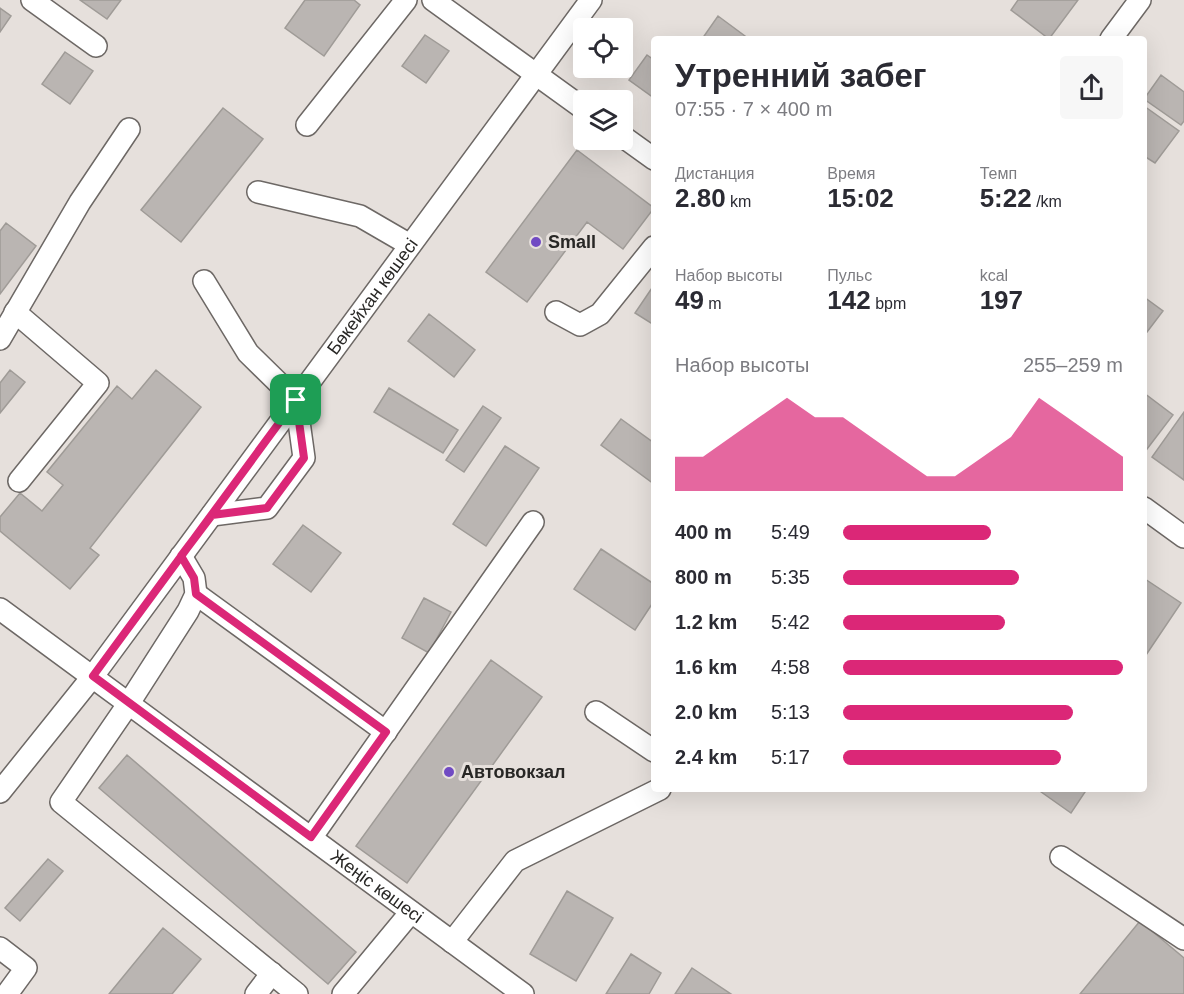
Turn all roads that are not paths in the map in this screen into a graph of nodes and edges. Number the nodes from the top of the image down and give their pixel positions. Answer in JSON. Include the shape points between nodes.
{"nodes":[{"id":1,"x":32,"y":0,"type":"edge"},
{"id":2,"x":406,"y":0,"type":"edge"},
{"id":3,"x":433,"y":0,"type":"edge"},
{"id":4,"x":591,"y":0,"type":"edge"},
{"id":5,"x":1140,"y":0,"type":"edge"},
{"id":6,"x":1113,"y":36,"type":"edge"},
{"id":7,"x":96,"y":46,"type":"dead end"},
{"id":8,"x":536,"y":75,"type":"junction"},
{"id":9,"x":573,"y":101,"type":"edge"},
{"id":10,"x":307,"y":125,"type":"dead end"},
{"id":11,"x":129,"y":129,"type":"dead end"},
{"id":12,"x":633,"y":144,"type":"edge"},
{"id":13,"x":651,"y":157,"type":"edge"},
{"id":14,"x":258,"y":192,"type":"dead end"},
{"id":15,"x":410,"y":245,"type":"junction"},
{"id":16,"x":651,"y":251,"type":"edge"},
{"id":17,"x":204,"y":281,"type":"dead end"},
{"id":18,"x":15,"y":312,"type":"junction"},
{"id":19,"x":556,"y":312,"type":"dead end"},
{"id":20,"x":0,"y":339,"type":"edge"},
{"id":21,"x":296,"y":400,"type":"junction"},
{"id":22,"x":19,"y":481,"type":"dead end"},
{"id":23,"x":1147,"y":510,"type":"edge"},
{"id":24,"x":212,"y":515,"type":"junction"},
{"id":25,"x":533,"y":522,"type":"dead end"},
{"id":26,"x":1184,"y":537,"type":"edge"},
{"id":27,"x":181,"y":556,"type":"junction"},
{"id":28,"x":196,"y":594,"type":"junction"},
{"id":29,"x":0,"y":609,"type":"edge"},
{"id":30,"x":93,"y":676,"type":"junction"},
{"id":31,"x":129,"y":703,"type":"junction"},
{"id":32,"x":596,"y":712,"type":"dead end"},
{"id":33,"x":386,"y":732,"type":"junction"},
{"id":34,"x":651,"y":749,"type":"edge"},
{"id":35,"x":0,"y":792,"type":"edge"},
{"id":36,"x":654,"y":792,"type":"edge"},
{"id":37,"x":311,"y":837,"type":"junction"},
{"id":38,"x":1061,"y":856,"type":"dead end"},
{"id":39,"x":411,"y":912,"type":"junction"},
{"id":40,"x":1184,"y":939,"type":"edge"},
{"id":41,"x":452,"y":942,"type":"junction"},
{"id":42,"x":0,"y":948,"type":"edge"},
{"id":43,"x":272,"y":973,"type":"junction"},
{"id":44,"x":518,"y":993,"type":"edge"},
{"id":45,"x":7,"y":994,"type":"edge"},
{"id":46,"x":256,"y":994,"type":"edge"},
{"id":47,"x":297,"y":994,"type":"edge"},
{"id":48,"x":343,"y":994,"type":"edge"}],
"edges":[{"from":1,"to":7,"type":"street"},
{"from":2,"to":10,"type":"street"},
{"from":3,"to":8,"type":"street"},
{"from":4,"to":8,"type":"street","name":"Бөкейхан көшесі"},
{"from":5,"to":6,"type":"street"},
{"from":8,"to":9,"type":"street"},
{"from":8,"to":15,"type":"street","name":"Бөкейхан көшесі"},
{"from":11,"to":18,"type":"street"},
{"from":12,"to":13,"type":"street"},
{"from":14,"to":15,"type":"street","via":[[360,216]]},
{"from":15,"to":21,"type":"street","name":"Бөкейхан көшесі"},
{"from":16,"to":19,"type":"street","via":[[600,314],[580,325]]},
{"from":17,"to":21,"type":"street","via":[[248,353]]},
{"from":18,"to":20,"type":"street"},
{"from":18,"to":22,"type":"street","via":[[98,383]]},
{"from":21,"to":24,"type":"street","name":"Бөкейхан көшесі"},
{"from":21,"to":24,"type":"street","via":[[304,458],[267,508]]},
{"from":23,"to":26,"type":"street"},
{"from":24,"to":27,"type":"street","name":"Бөкейхан көшесі"},
{"from":25,"to":33,"type":"street"},
{"from":27,"to":28,"type":"street","via":[[194,578]]},
{"from":27,"to":30,"type":"street","name":"Бөкейхан көшесі"},
{"from":28,"to":31,"type":"street"},
{"from":28,"to":33,"type":"street"},
{"from":29,"to":30,"type":"street","name":"Жеңіс көшесі"},
{"from":30,"to":31,"type":"street","name":"Жеңіс көшесі"},
{"from":30,"to":35,"type":"street","name":"Бөкейхан көшесі"},
{"from":31,"to":37,"type":"street","name":"Жеңіс көшесі"},
{"from":31,"to":43,"type":"street","via":[[61,802]]},
{"from":32,"to":34,"type":"street"},
{"from":33,"to":37,"type":"street"},
{"from":36,"to":41,"type":"street","via":[[515,861]]},
{"from":37,"to":39,"type":"street","name":"Жеңіс көшесі"},
{"from":38,"to":40,"type":"street"},
{"from":39,"to":41,"type":"street","name":"Жеңіс көшесі"},
{"from":39,"to":48,"type":"street"},
{"from":41,"to":44,"type":"street","name":"Жеңіс көшесі"},
{"from":42,"to":45,"type":"street","via":[[26,968]]},
{"from":43,"to":46,"type":"street"},
{"from":43,"to":47,"type":"street"}]}
